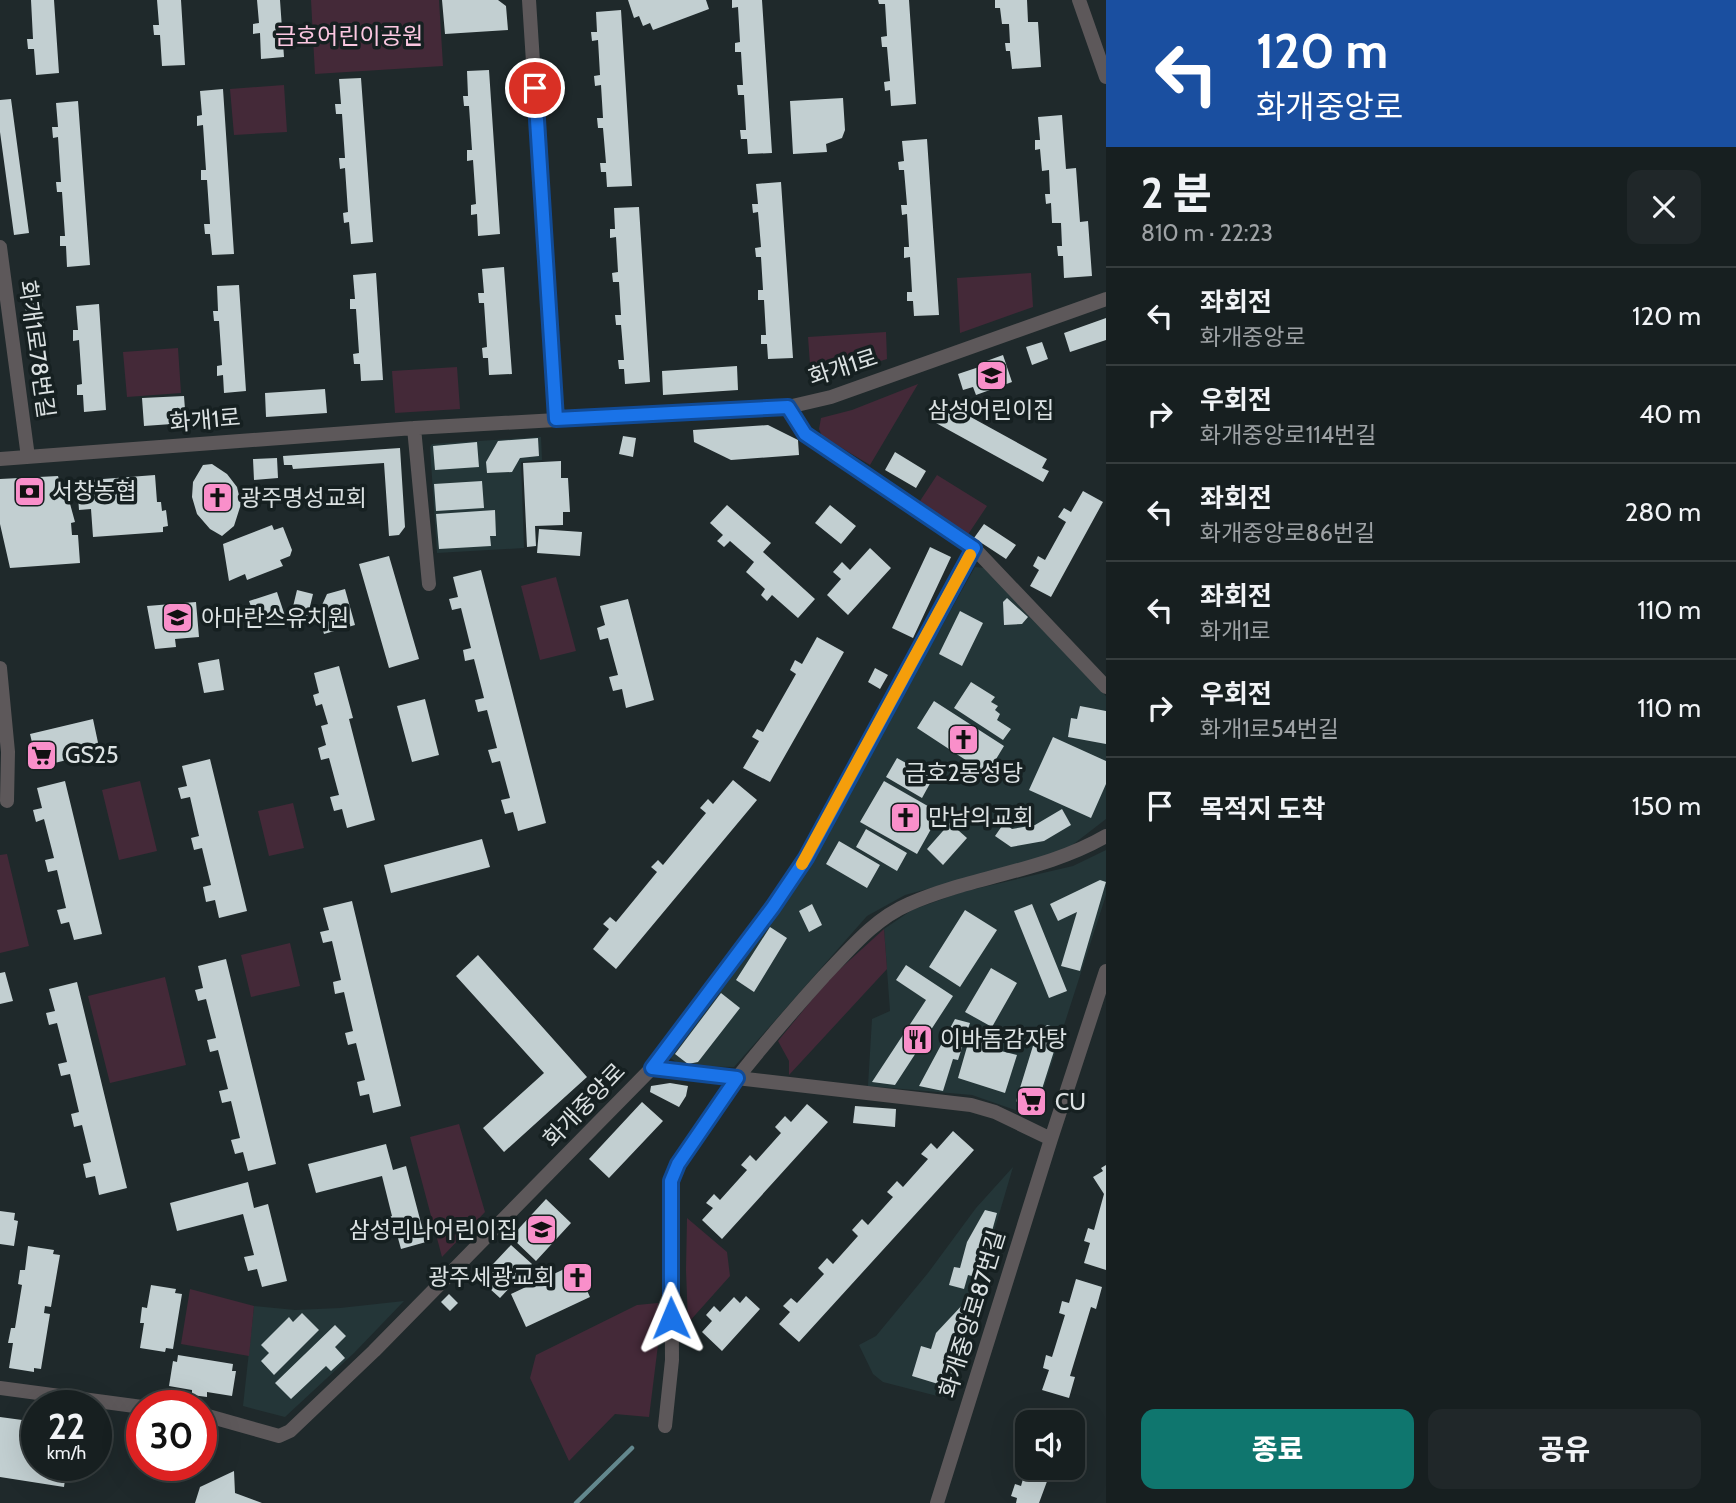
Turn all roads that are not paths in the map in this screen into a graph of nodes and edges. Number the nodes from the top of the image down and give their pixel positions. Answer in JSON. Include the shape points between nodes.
{"nodes":[{"id":1,"x":529,"y":0,"type":"edge"},
{"id":2,"x":1079,"y":0,"type":"edge"},
{"id":3,"x":1106,"y":77,"type":"edge"},
{"id":4,"x":0,"y":247,"type":"edge"},
{"id":5,"x":1106,"y":299,"type":"edge"},
{"id":6,"x":788,"y":407,"type":"junction"},
{"id":7,"x":556,"y":419,"type":"junction"},
{"id":8,"x":414,"y":428,"type":"junction"},
{"id":9,"x":28,"y":457,"type":"junction"},
{"id":10,"x":0,"y":459,"type":"edge"},
{"id":11,"x":974,"y":548,"type":"junction"},
{"id":12,"x":429,"y":584,"type":"dead end"},
{"id":13,"x":0,"y":668,"type":"edge"},
{"id":14,"x":1106,"y":687,"type":"edge"},
{"id":15,"x":7,"y":801,"type":"dead end"},
{"id":16,"x":1106,"y":836,"type":"edge"},
{"id":17,"x":1106,"y":971,"type":"edge"},
{"id":18,"x":652,"y":1068,"type":"junction"},
{"id":19,"x":737,"y":1078,"type":"junction"},
{"id":20,"x":1051,"y":1139,"type":"junction"},
{"id":21,"x":0,"y":1388,"type":"edge"},
{"id":22,"x":126,"y":1405,"type":"edge"},
{"id":23,"x":217,"y":1419,"type":"edge"},
{"id":24,"x":666,"y":1426,"type":"dead end"},
{"id":25,"x":937,"y":1503,"type":"edge"}],
"edges":[{"from":1,"to":7,"type":"street"},
{"from":2,"to":3,"type":"street"},
{"from":4,"to":9,"type":"street","name":"화개1로78번길"},
{"from":5,"to":6,"type":"street","name":"화개1로","via":[[831,397]]},
{"from":6,"to":7,"type":"street","name":"화개1로"},
{"from":6,"to":11,"type":"street","via":[[805,434]]},
{"from":7,"to":8,"type":"street","name":"화개1로"},
{"from":8,"to":9,"type":"street","name":"화개1로"},
{"from":8,"to":12,"type":"street"},
{"from":9,"to":10,"type":"street","name":"화개1로"},
{"from":11,"to":14,"type":"street"},
{"from":11,"to":18,"type":"street","via":[[806,858]]},
{"from":13,"to":15,"type":"street","via":[[8,752]]},
{"from":16,"to":19,"type":"street","via":[[1081,851],[907,904],[868,929]]},
{"from":17,"to":20,"type":"street","name":"화개중앙로87번길"},
{"from":18,"to":19,"type":"street","name":"화개중앙로"},
{"from":18,"to":23,"type":"street","name":"화개중앙로","via":[[290,1432],[279,1436]]},
{"from":19,"to":20,"type":"street","via":[[971,1105]]},
{"from":19,"to":24,"type":"street","via":[[671,1181],[672,1360]]},
{"from":20,"to":25,"type":"street","name":"화개중앙로87번길"},
{"from":21,"to":22,"type":"street"}]}
